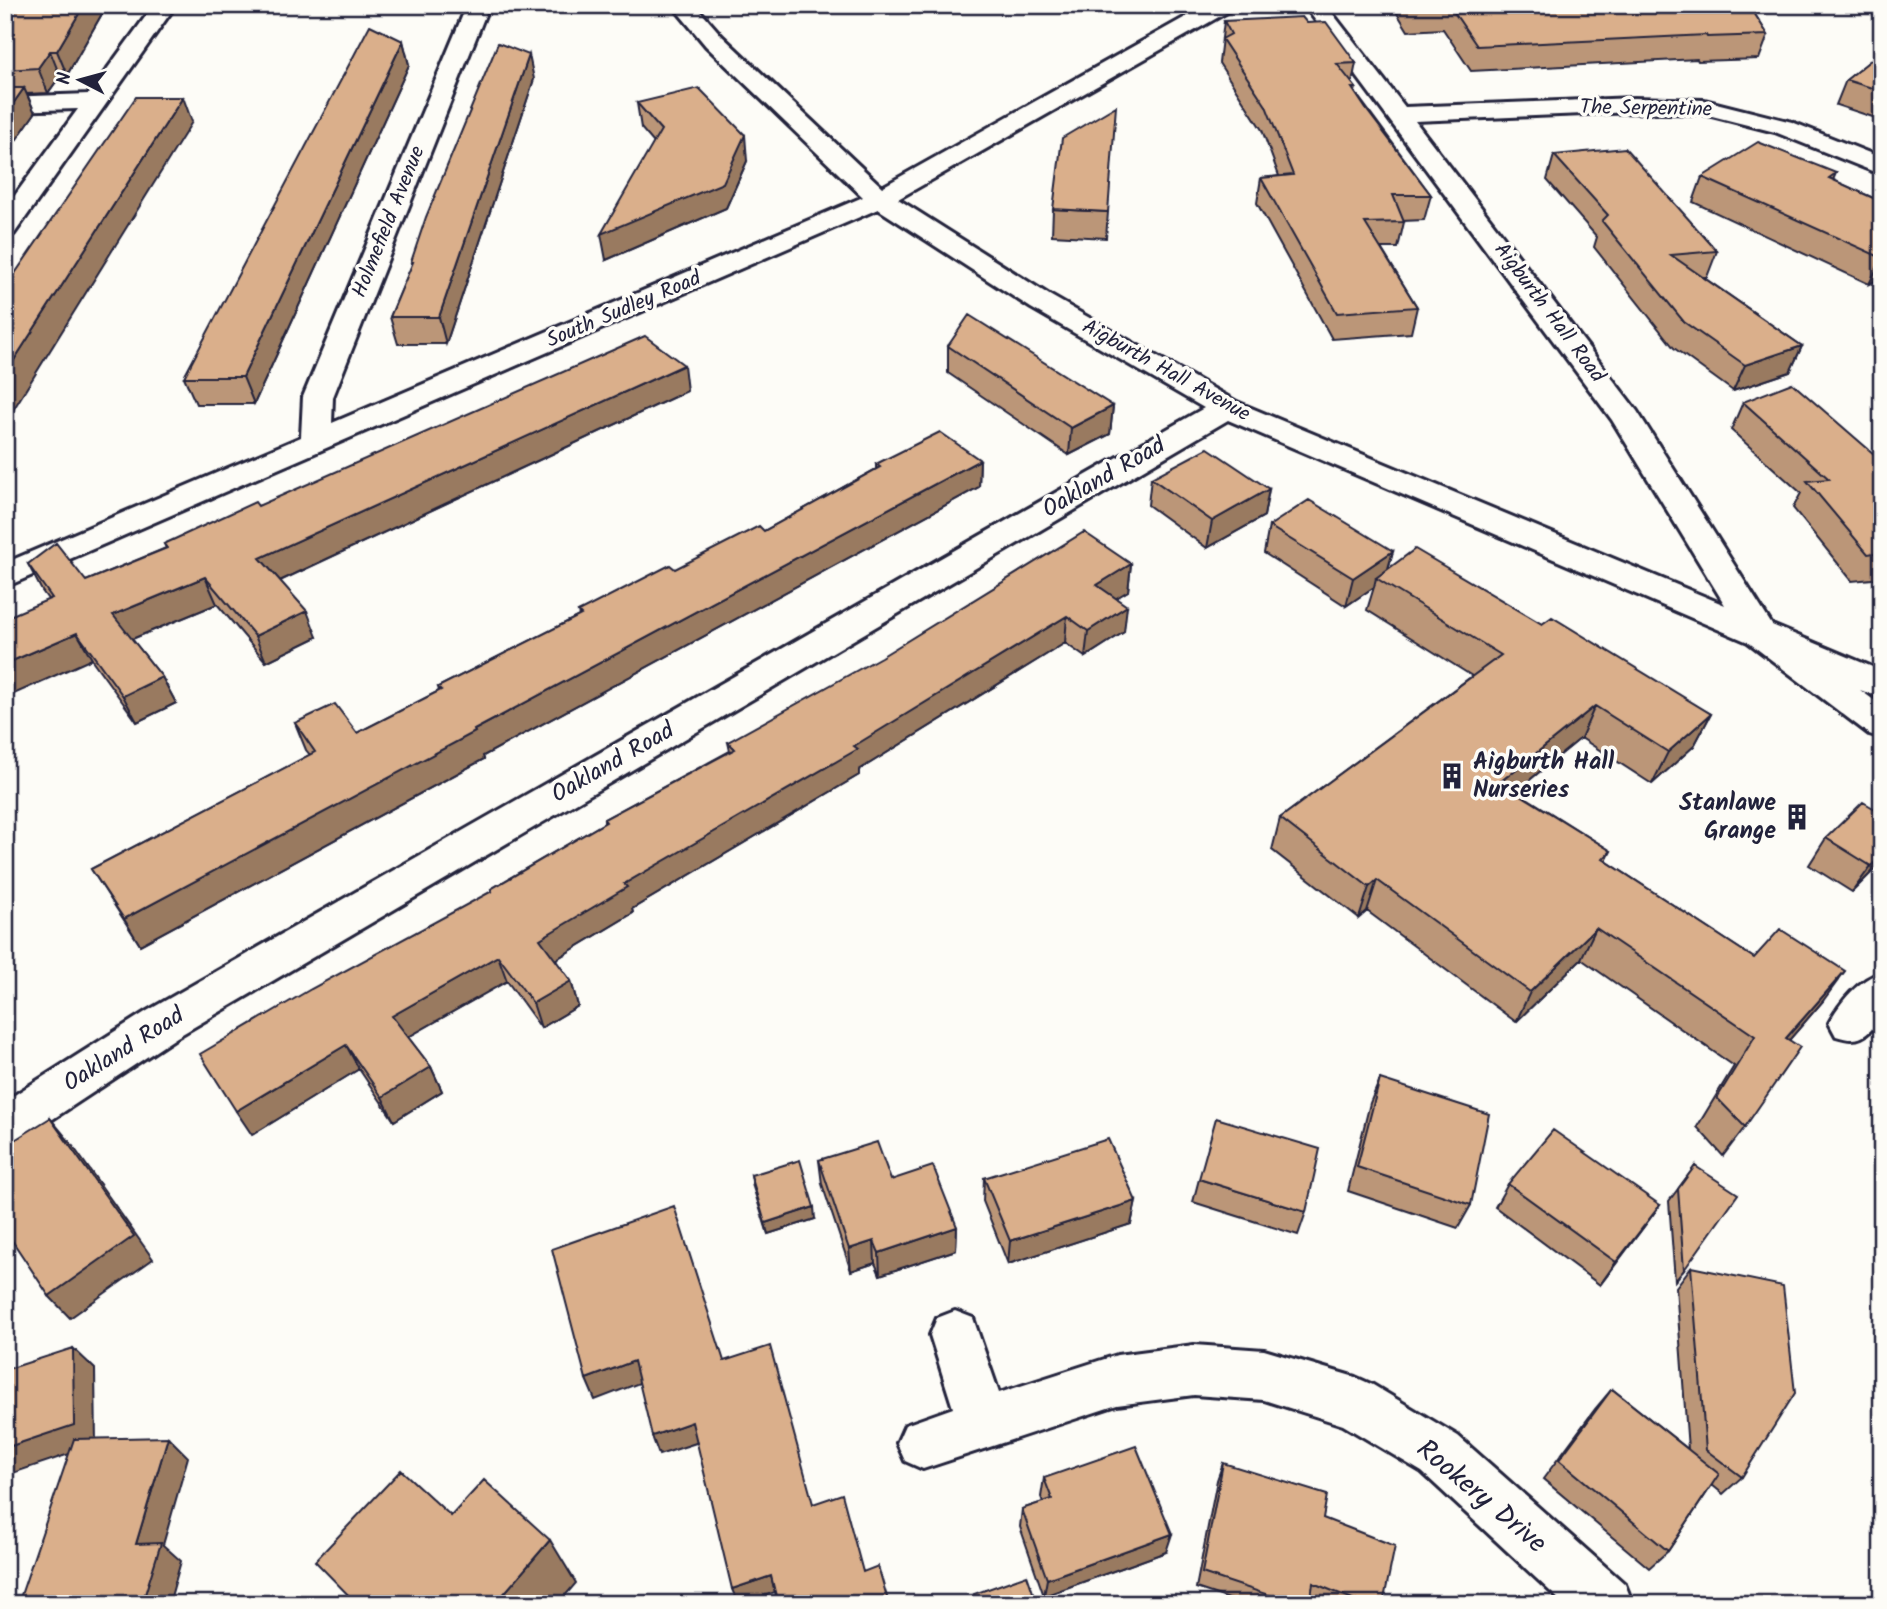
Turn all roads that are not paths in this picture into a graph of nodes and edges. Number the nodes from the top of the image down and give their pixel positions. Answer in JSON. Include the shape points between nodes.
{"nodes":[{"id":1,"x":165,"y":5,"type":"edge"},
{"id":2,"x":478,"y":5,"type":"edge"},
{"id":3,"x":683,"y":5,"type":"edge"},
{"id":4,"x":1223,"y":5,"type":"edge"},
{"id":5,"x":1315,"y":5,"type":"edge"},
{"id":6,"x":95,"y":101,"type":"junction"},
{"id":7,"x":5,"y":104,"type":"edge"},
{"id":8,"x":1400,"y":115,"type":"junction"},
{"id":9,"x":1882,"y":168,"type":"edge"},
{"id":10,"x":880,"y":199,"type":"junction"},
{"id":11,"x":5,"y":228,"type":"edge"},
{"id":12,"x":1226,"y":408,"type":"junction"},
{"id":13,"x":316,"y":443,"type":"junction"},
{"id":14,"x":5,"y":576,"type":"edge"},
{"id":15,"x":1761,"y":635,"type":"junction"},
{"id":16,"x":1882,"y":685,"type":"edge"},
{"id":17,"x":1882,"y":725,"type":"edge"},
{"id":18,"x":1882,"y":989,"type":"edge"},
{"id":19,"x":1851,"y":1023,"type":"dead end"},
{"id":20,"x":5,"y":1126,"type":"edge"},
{"id":21,"x":955,"y":1335,"type":"dead end"},
{"id":22,"x":983,"y":1423,"type":"junction"},
{"id":23,"x":923,"y":1443,"type":"dead end"},
{"id":24,"x":1605,"y":1604,"type":"edge"}],
"edges":[{"from":1,"to":6,"type":"street"},
{"from":2,"to":13,"type":"street","name":"Holmefield Avenue","via":[[318,397]]},
{"from":3,"to":10,"type":"street","name":"Aigburth Hall Avenue","via":[[714,41]]},
{"from":4,"to":10,"type":"street","name":"South Sudley Road"},
{"from":5,"to":8,"type":"street","name":"Aigburth Hall Road"},
{"from":6,"to":7,"type":"street"},
{"from":6,"to":11,"type":"street"},
{"from":8,"to":9,"type":"street","name":"The Serpentine","via":[[1615,106],[1706,108],[1759,118]]},
{"from":8,"to":15,"type":"street","name":"Aigburth Hall Road","via":[[1626,417]]},
{"from":10,"to":12,"type":"street","name":"Aigburth Hall Avenue","via":[[1041,302]]},
{"from":10,"to":13,"type":"street","name":"South Sudley Road"},
{"from":12,"to":15,"type":"street","name":"Aigburth Hall Avenue"},
{"from":12,"to":20,"type":"street","name":"Oakland Road","via":[[162,1024]]},
{"from":13,"to":14,"type":"street","name":"South Sudley Road"},
{"from":15,"to":16,"type":"street","name":"Aigburth Hall Avenue"},
{"from":15,"to":17,"type":"street","name":"Aigburth Hall Avenue"},
{"from":18,"to":19,"type":"street"},
{"from":21,"to":22,"type":"street"},
{"from":22,"to":23,"type":"street","name":"Rookery Drive"},
{"from":22,"to":24,"type":"street","name":"Rookery Drive","via":[[1117,1380],[1194,1370],[1264,1375],[1355,1403],[1440,1454]]}]}
